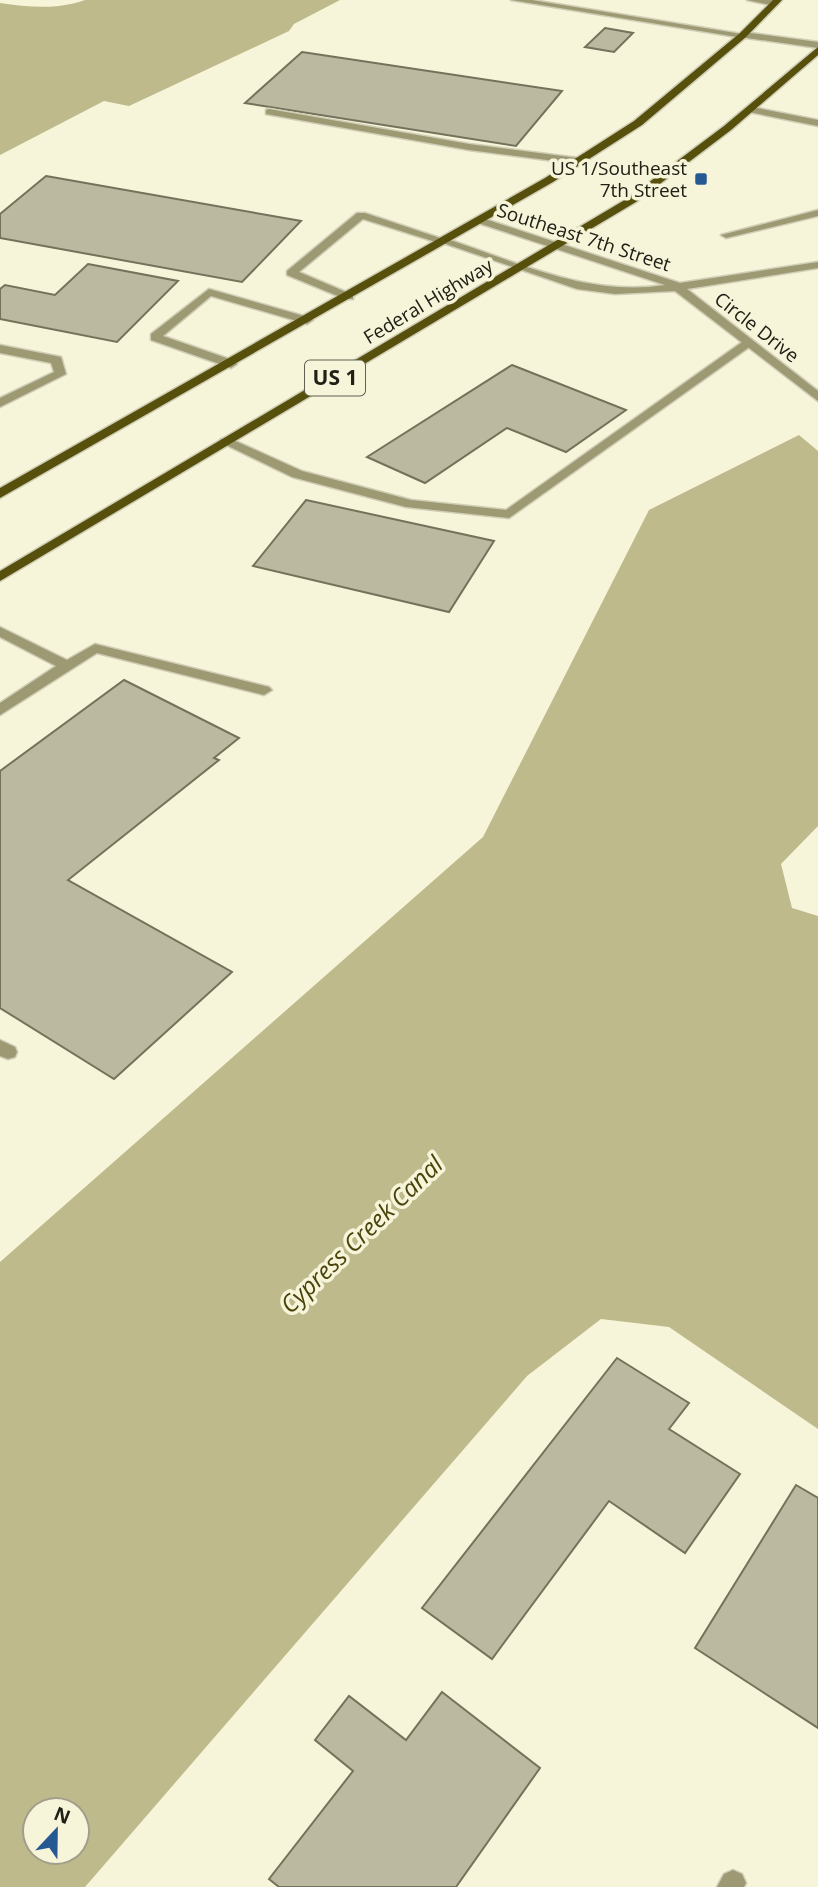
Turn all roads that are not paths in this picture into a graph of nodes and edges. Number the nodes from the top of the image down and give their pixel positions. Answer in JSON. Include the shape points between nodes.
{"nodes":[{"id":1,"x":514,"y":0,"type":"edge"},
{"id":2,"x":751,"y":0,"type":"edge"},
{"id":3,"x":777,"y":1,"type":"edge"},
{"id":4,"x":743,"y":35,"type":"junction"},
{"id":5,"x":818,"y":48,"type":"edge"},
{"id":6,"x":752,"y":110,"type":"junction"},
{"id":7,"x":269,"y":112,"type":"dead end"},
{"id":8,"x":818,"y":123,"type":"edge"},
{"id":9,"x":578,"y":161,"type":"junction"},
{"id":10,"x":818,"y":213,"type":"edge"},
{"id":11,"x":482,"y":221,"type":"junction"},
{"id":12,"x":726,"y":234,"type":"dead end"},
{"id":13,"x":446,"y":242,"type":"junction"},
{"id":14,"x":557,"y":246,"type":"junction"},
{"id":15,"x":818,"y":265,"type":"edge"},
{"id":16,"x":521,"y":268,"type":"junction"},
{"id":17,"x":675,"y":285,"type":"junction"},
{"id":18,"x":349,"y":297,"type":"junction"},
{"id":19,"x":307,"y":320,"type":"junction"},
{"id":20,"x":750,"y":343,"type":"junction"},
{"id":21,"x":0,"y":349,"type":"edge"},
{"id":22,"x":231,"y":364,"type":"junction"},
{"id":23,"x":818,"y":397,"type":"edge"},
{"id":24,"x":0,"y":403,"type":"edge"},
{"id":25,"x":226,"y":442,"type":"junction"},
{"id":26,"x":0,"y":494,"type":"edge"},
{"id":27,"x":0,"y":577,"type":"edge"},
{"id":28,"x":0,"y":631,"type":"edge"},
{"id":29,"x":67,"y":666,"type":"junction"},
{"id":30,"x":264,"y":690,"type":"dead end"},
{"id":31,"x":0,"y":710,"type":"edge"}],
"edges":[{"from":1,"to":4,"type":"street"},
{"from":2,"to":3,"type":"street"},
{"from":3,"to":4,"type":"main road","name":"Federal Highway","number":"US 1"},
{"from":4,"to":5,"type":"street"},
{"from":4,"to":9,"type":"main road","name":"Federal Highway","number":"US 1","via":[[638,123]]},
{"from":5,"to":6,"type":"main road","name":"Federal Highway","number":"US 1"},
{"from":6,"to":8,"type":"street"},
{"from":6,"to":14,"type":"main road","name":"Federal Highway","number":"US 1","via":[[632,200]]},
{"from":7,"to":9,"type":"street"},
{"from":9,"to":11,"type":"main road","name":"Federal Highway","number":"US 1"},
{"from":10,"to":12,"type":"street"},
{"from":11,"to":13,"type":"main road","name":"Federal Highway","number":"US 1"},
{"from":11,"to":14,"type":"street","name":"Southeast 7th Street"},
{"from":13,"to":16,"type":"street","name":"Southeast 7th Street"},
{"from":13,"to":18,"type":"main road","name":"Federal Highway","number":"US 1"},
{"from":13,"to":18,"type":"street","name":"Southeast 7th Street","via":[[361,215],[291,273]]},
{"from":14,"to":16,"type":"main road","name":"Federal Highway","number":"US 1"},
{"from":14,"to":17,"type":"street","name":"Southeast 7th Street"},
{"from":15,"to":17,"type":"street","name":"Southeast 7th Street"},
{"from":16,"to":17,"type":"street","name":"Southeast 7th Street","via":[[606,290],[638,292]]},
{"from":16,"to":25,"type":"main road","name":"Federal Highway","number":"US 1"},
{"from":17,"to":20,"type":"street","name":"Circle Drive"},
{"from":18,"to":19,"type":"main road","name":"Federal Highway","number":"US 1"},
{"from":19,"to":22,"type":"main road","name":"Federal Highway","number":"US 1"},
{"from":19,"to":22,"type":"street","via":[[209,292],[155,337]]},
{"from":20,"to":23,"type":"street","name":"Circle Drive"},
{"from":20,"to":25,"type":"street","via":[[509,514],[411,504],[297,474]]},
{"from":21,"to":24,"type":"street","via":[[57,360],[60,374]]},
{"from":22,"to":26,"type":"main road","name":"Federal Highway","number":"US 1"},
{"from":25,"to":27,"type":"main road","name":"Federal Highway","number":"US 1"},
{"from":28,"to":29,"type":"street"},
{"from":29,"to":30,"type":"street","via":[[95,648]]},
{"from":29,"to":31,"type":"street"}]}
